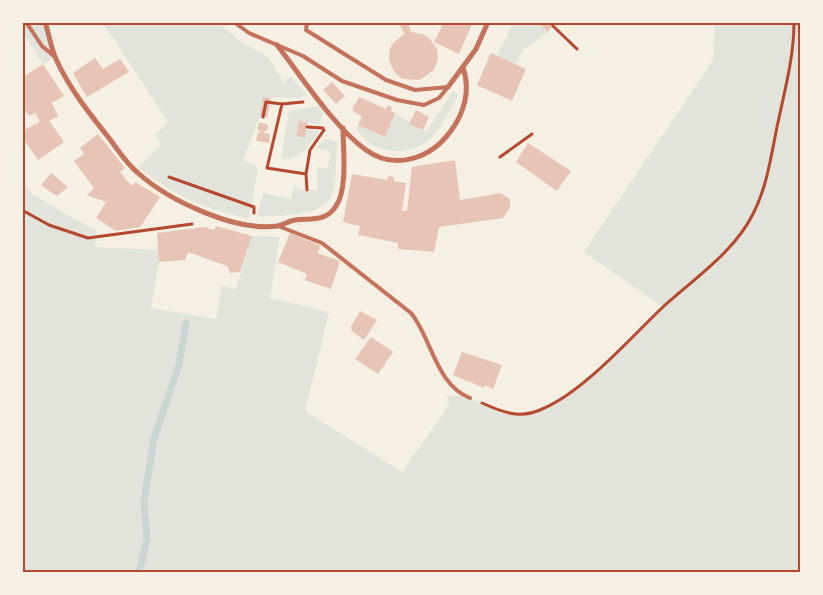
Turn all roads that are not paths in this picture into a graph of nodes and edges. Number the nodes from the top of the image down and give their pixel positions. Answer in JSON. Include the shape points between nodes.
{"nodes":[{"id":1,"x":26,"y":22,"type":"edge"},
{"id":2,"x":45,"y":22,"type":"edge"},
{"id":3,"x":234,"y":22,"type":"edge"},
{"id":4,"x":307,"y":22,"type":"edge"},
{"id":5,"x":488,"y":22,"type":"edge"},
{"id":6,"x":277,"y":45,"type":"junction"},
{"id":7,"x":55,"y":58,"type":"junction"},
{"id":8,"x":464,"y":68,"type":"junction"},
{"id":9,"x":448,"y":87,"type":"junction"},
{"id":10,"x":343,"y":128,"type":"junction"},
{"id":11,"x":278,"y":226,"type":"junction"},
{"id":12,"x":470,"y":398,"type":"road end"}],
"edges":[{"from":1,"to":7,"type":"lane","via":[[42,46]]},
{"from":2,"to":7,"type":"street"},
{"from":3,"to":6,"type":"lane","via":[[249,33]]},
{"from":4,"to":9,"type":"lane","via":[[306,30],[386,80],[415,90]]},
{"from":5,"to":8,"type":"street"},
{"from":6,"to":9,"type":"lane","via":[[356,87],[413,104],[432,102]]},
{"from":6,"to":10,"type":"street"},
{"from":7,"to":11,"type":"street","via":[[77,97],[126,161],[148,182],[184,202],[236,223]]},
{"from":8,"to":9,"type":"street"},
{"from":8,"to":10,"type":"street","via":[[468,85],[460,117],[447,137],[424,156],[387,159],[366,150]]},
{"from":10,"to":11,"type":"street","via":[[343,168],[336,206],[321,219],[295,220]]},
{"from":11,"to":12,"type":"lane","via":[[322,243],[411,313],[446,377],[459,394]]}]}
